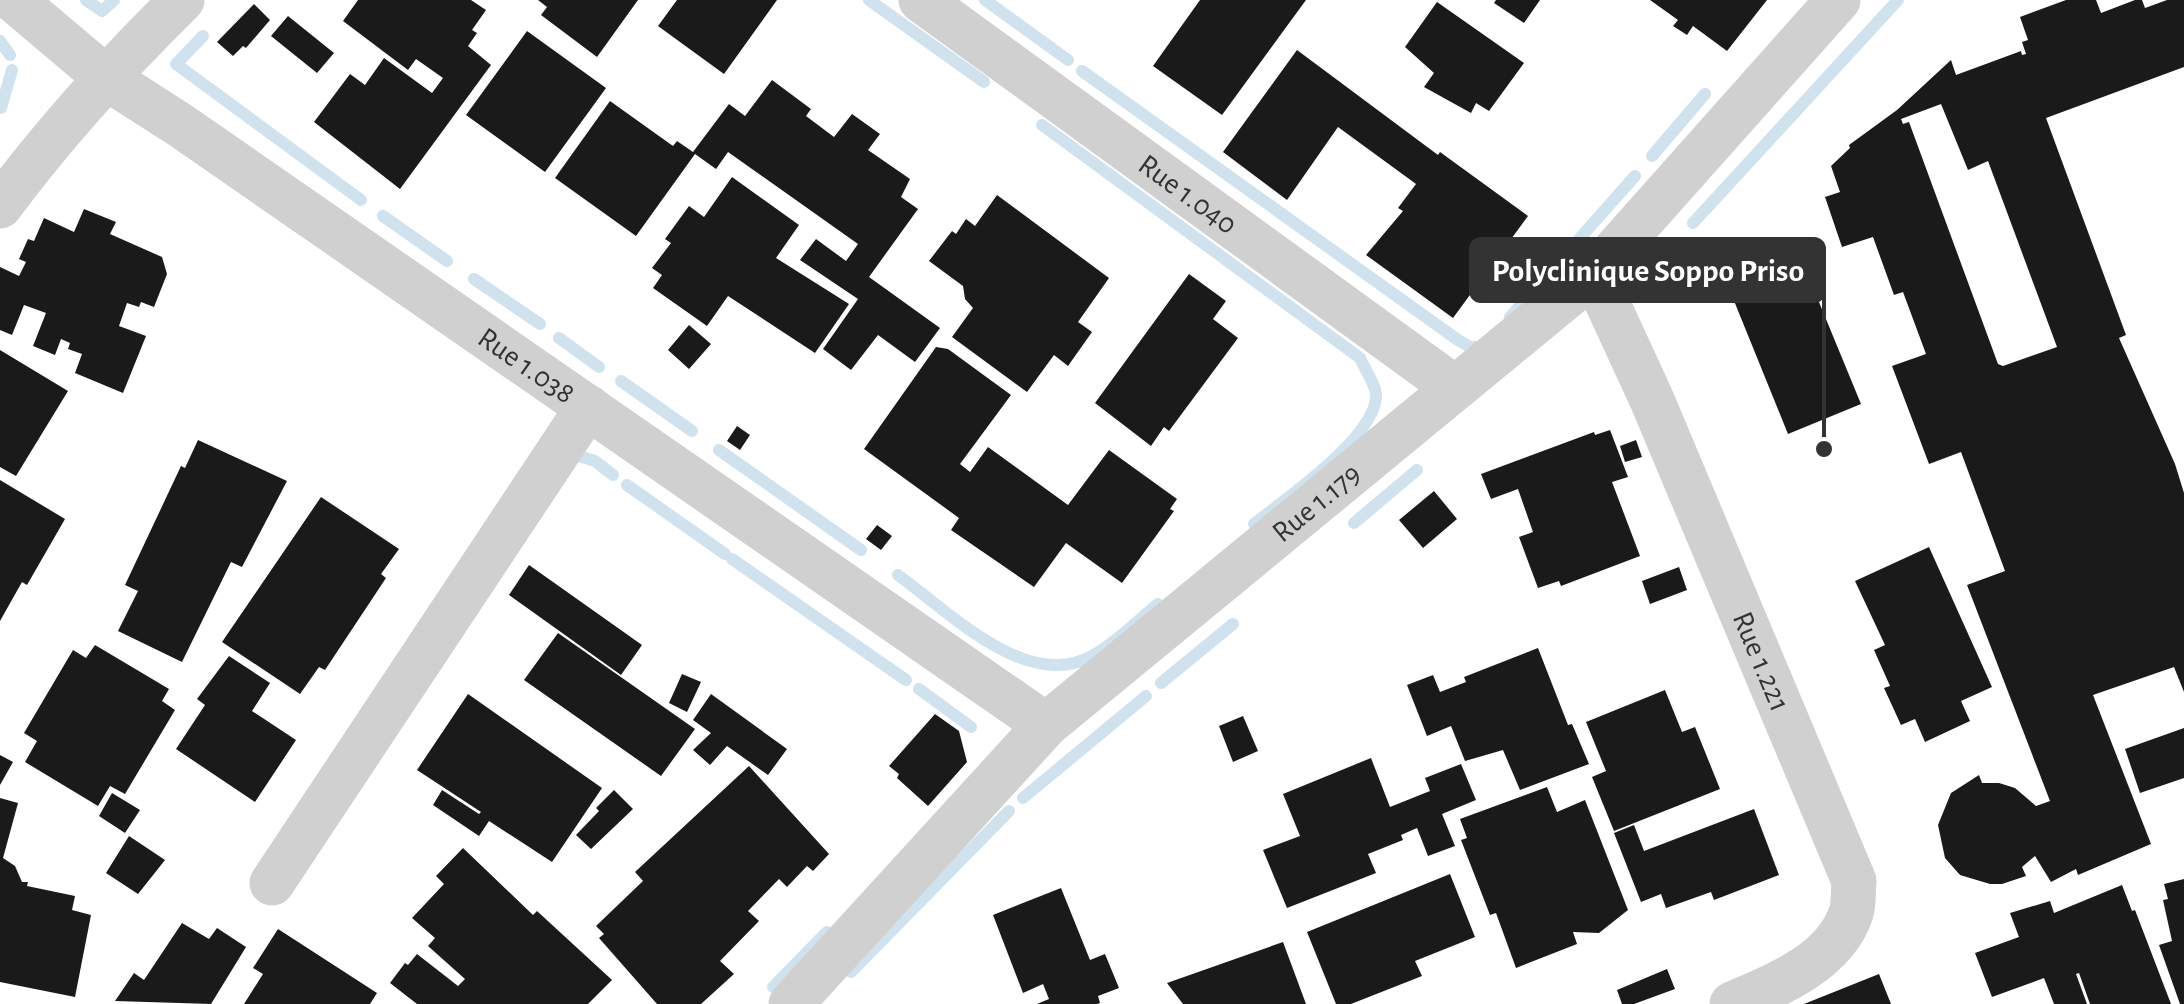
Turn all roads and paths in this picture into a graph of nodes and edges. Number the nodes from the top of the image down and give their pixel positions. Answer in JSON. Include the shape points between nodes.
{"nodes":[{"id":1,"x":14,"y":0,"type":"edge"},
{"id":2,"x":182,"y":0,"type":"edge"},
{"id":3,"x":921,"y":0,"type":"edge"},
{"id":4,"x":1838,"y":0,"type":"edge"},
{"id":5,"x":105,"y":77,"type":"junction"},
{"id":6,"x":0,"y":206,"type":"edge"},
{"id":7,"x":1594,"y":274,"type":"junction"},
{"id":8,"x":1455,"y":388,"type":"junction"},
{"id":9,"x":588,"y":407,"type":"junction"},
{"id":10,"x":1046,"y":725,"type":"junction"},
{"id":11,"x":272,"y":883,"type":"dead end"},
{"id":12,"x":791,"y":1004,"type":"edge"},
{"id":13,"x":1732,"y":1004,"type":"edge"}],
"edges":[{"from":1,"to":5,"type":"street","name":"Rue 1.038"},
{"from":2,"to":5,"type":"street"},
{"from":3,"to":8,"type":"street","name":"Rue 1.040"},
{"from":4,"to":7,"type":"street","name":"Rue 1.179"},
{"from":5,"to":6,"type":"street"},
{"from":5,"to":9,"type":"street","name":"Rue 1.038"},
{"from":7,"to":8,"type":"street","name":"Rue 1.179"},
{"from":7,"to":13,"type":"street","name":"Rue 1.221","via":[[1854,881],[1852,912],[1833,944],[1800,971]]},
{"from":8,"to":10,"type":"street","name":"Rue 1.179"},
{"from":9,"to":10,"type":"street","name":"Rue 1.038"},
{"from":9,"to":11,"type":"street"},
{"from":10,"to":12,"type":"street","name":"Rue 1.179"}]}
